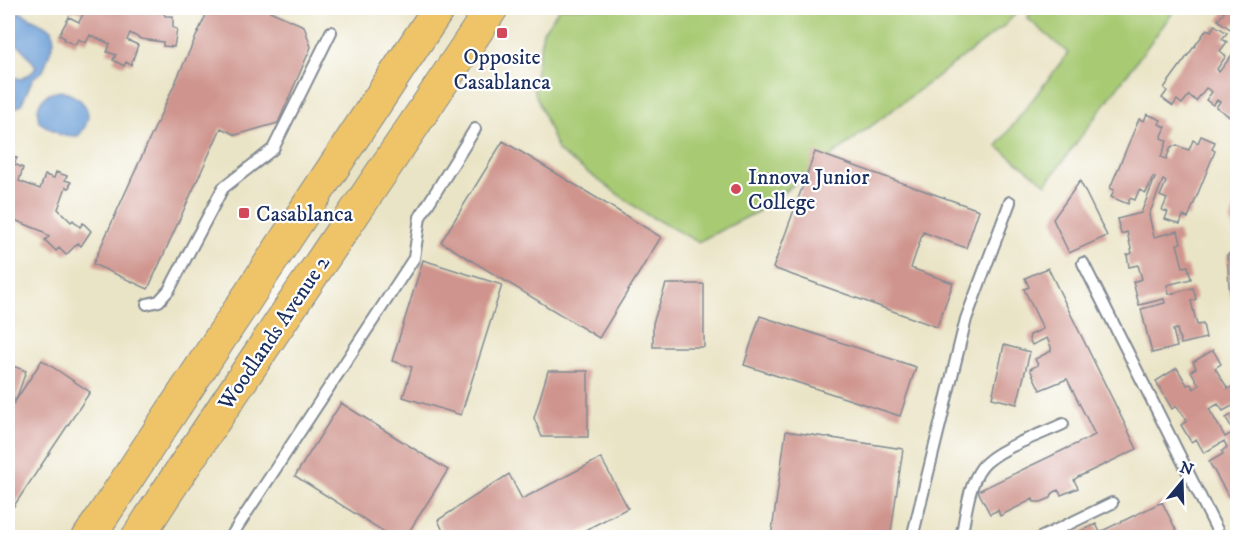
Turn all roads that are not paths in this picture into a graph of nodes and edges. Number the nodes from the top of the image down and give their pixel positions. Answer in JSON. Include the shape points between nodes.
{"nodes":[{"id":1,"x":439,"y":8,"type":"edge"},
{"id":2,"x":492,"y":8,"type":"edge"},
{"id":3,"x":331,"y":32,"type":"dead end"},
{"id":4,"x":475,"y":129,"type":"dead end"},
{"id":5,"x":1010,"y":201,"type":"dead end"},
{"id":6,"x":1083,"y":263,"type":"dead end"},
{"id":7,"x":147,"y":303,"type":"dead end"},
{"id":8,"x":1063,"y":424,"type":"dead end"},
{"id":9,"x":1112,"y":503,"type":"dead end"},
{"id":10,"x":88,"y":537,"type":"edge"},
{"id":11,"x":137,"y":537,"type":"edge"},
{"id":12,"x":230,"y":537,"type":"edge"},
{"id":13,"x":912,"y":537,"type":"edge"},
{"id":14,"x":961,"y":537,"type":"edge"},
{"id":15,"x":1040,"y":537,"type":"edge"},
{"id":16,"x":1221,"y":537,"type":"edge"}],
"edges":[{"from":1,"to":10,"type":"main road","name":"Woodlands Avenue 2"},
{"from":2,"to":11,"type":"main road","name":"Woodlands Avenue 2"},
{"from":3,"to":7,"type":"lane","via":[[273,149],[223,188],[169,290],[159,301]]},
{"from":4,"to":12,"type":"lane","via":[[420,217],[414,258]]},
{"from":5,"to":13,"type":"lane","via":[[966,319]]},
{"from":6,"to":16,"type":"lane"},
{"from":8,"to":14,"type":"lane","via":[[995,456],[982,468],[972,489]]},
{"from":9,"to":15,"type":"lane"}]}
